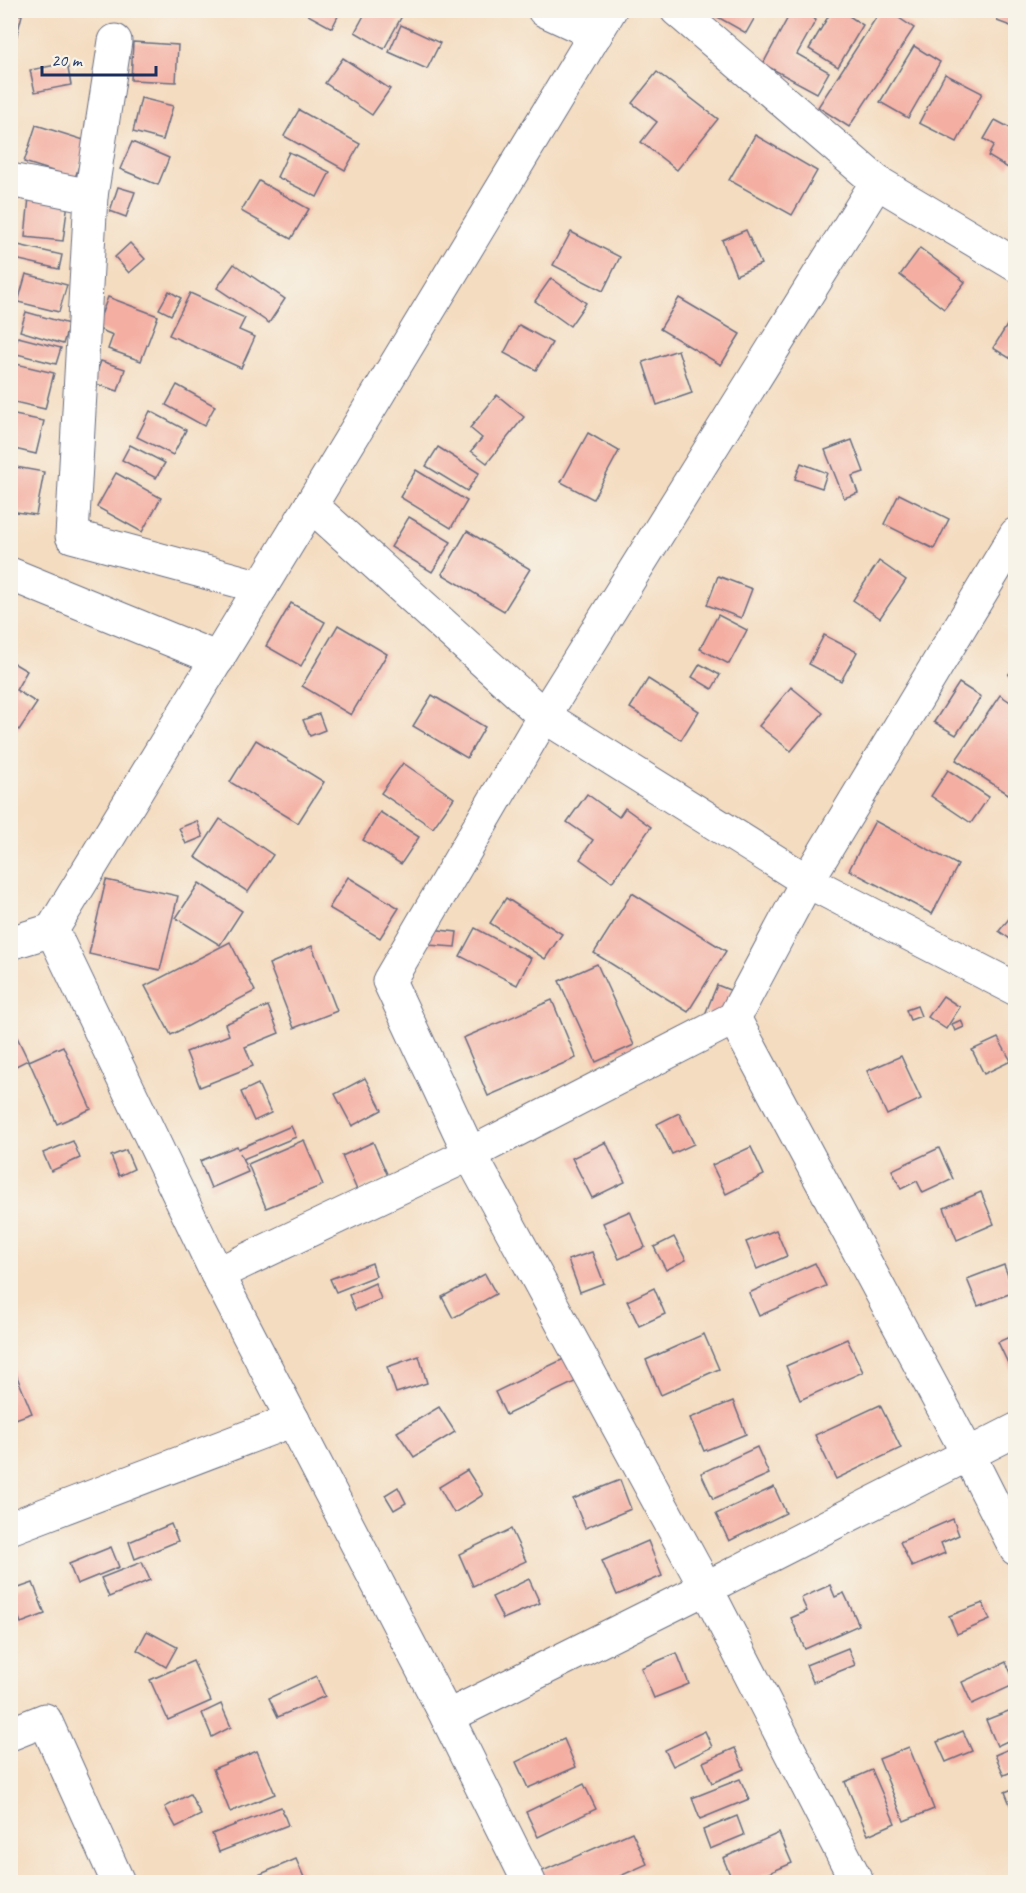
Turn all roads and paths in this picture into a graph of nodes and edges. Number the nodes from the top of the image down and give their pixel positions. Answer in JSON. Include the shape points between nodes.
{"nodes":[{"id":1,"x":544,"y":10,"type":"edge"},
{"id":2,"x":676,"y":10,"type":"edge"},
{"id":3,"x":603,"y":22,"type":"edge"},
{"id":4,"x":115,"y":41,"type":"dead end"},
{"id":5,"x":10,"y":180,"type":"edge"},
{"id":6,"x":877,"y":182,"type":"junction"},
{"id":7,"x":91,"y":196,"type":"junction"},
{"id":8,"x":1016,"y":265,"type":"edge"},
{"id":9,"x":311,"y":506,"type":"junction"},
{"id":10,"x":1016,"y":534,"type":"edge"},
{"id":11,"x":10,"y":574,"type":"edge"},
{"id":12,"x":261,"y":587,"type":"junction"},
{"id":13,"x":218,"y":659,"type":"junction"},
{"id":14,"x":544,"y":716,"type":"junction"},
{"id":15,"x":807,"y":881,"type":"junction"},
{"id":16,"x":52,"y":930,"type":"junction"},
{"id":17,"x":10,"y":943,"type":"edge"},
{"id":18,"x":1016,"y":988,"type":"edge"},
{"id":19,"x":734,"y":1018,"type":"junction"},
{"id":20,"x":470,"y":1154,"type":"junction"},
{"id":21,"x":217,"y":1274,"type":"junction"},
{"id":22,"x":293,"y":1420,"type":"junction"},
{"id":23,"x":1016,"y":1430,"type":"edge"},
{"id":24,"x":969,"y":1454,"type":"junction"},
{"id":25,"x":10,"y":1528,"type":"edge"},
{"id":26,"x":1016,"y":1549,"type":"edge"},
{"id":27,"x":706,"y":1588,"type":"junction"},
{"id":28,"x":447,"y":1717,"type":"junction"},
{"id":29,"x":10,"y":1734,"type":"edge"},
{"id":30,"x":118,"y":1882,"type":"edge"},
{"id":31,"x":529,"y":1882,"type":"edge"},
{"id":32,"x":857,"y":1882,"type":"edge"}],
"edges":[{"from":1,"to":3,"type":"street"},
{"from":2,"to":6,"type":"street"},
{"from":3,"to":9,"type":"street"},
{"from":4,"to":7,"type":"street"},
{"from":5,"to":7,"type":"street"},
{"from":6,"to":8,"type":"street"},
{"from":6,"to":14,"type":"street"},
{"from":7,"to":12,"type":"street","via":[[72,537]]},
{"from":9,"to":12,"type":"street"},
{"from":9,"to":14,"type":"street"},
{"from":10,"to":15,"type":"street"},
{"from":11,"to":13,"type":"street"},
{"from":12,"to":13,"type":"street"},
{"from":13,"to":16,"type":"street"},
{"from":14,"to":15,"type":"street"},
{"from":14,"to":20,"type":"street","via":[[389,981]]},
{"from":15,"to":18,"type":"street"},
{"from":15,"to":19,"type":"street"},
{"from":16,"to":17,"type":"street"},
{"from":16,"to":21,"type":"street"},
{"from":19,"to":20,"type":"street"},
{"from":19,"to":24,"type":"street"},
{"from":20,"to":21,"type":"street"},
{"from":20,"to":27,"type":"street"},
{"from":21,"to":22,"type":"street"},
{"from":22,"to":25,"type":"street"},
{"from":22,"to":28,"type":"street"},
{"from":23,"to":24,"type":"street"},
{"from":24,"to":26,"type":"street"},
{"from":24,"to":27,"type":"street"},
{"from":27,"to":28,"type":"street"},
{"from":27,"to":32,"type":"street"},
{"from":28,"to":31,"type":"street"},
{"from":29,"to":30,"type":"street","via":[[45,1720]]}]}
